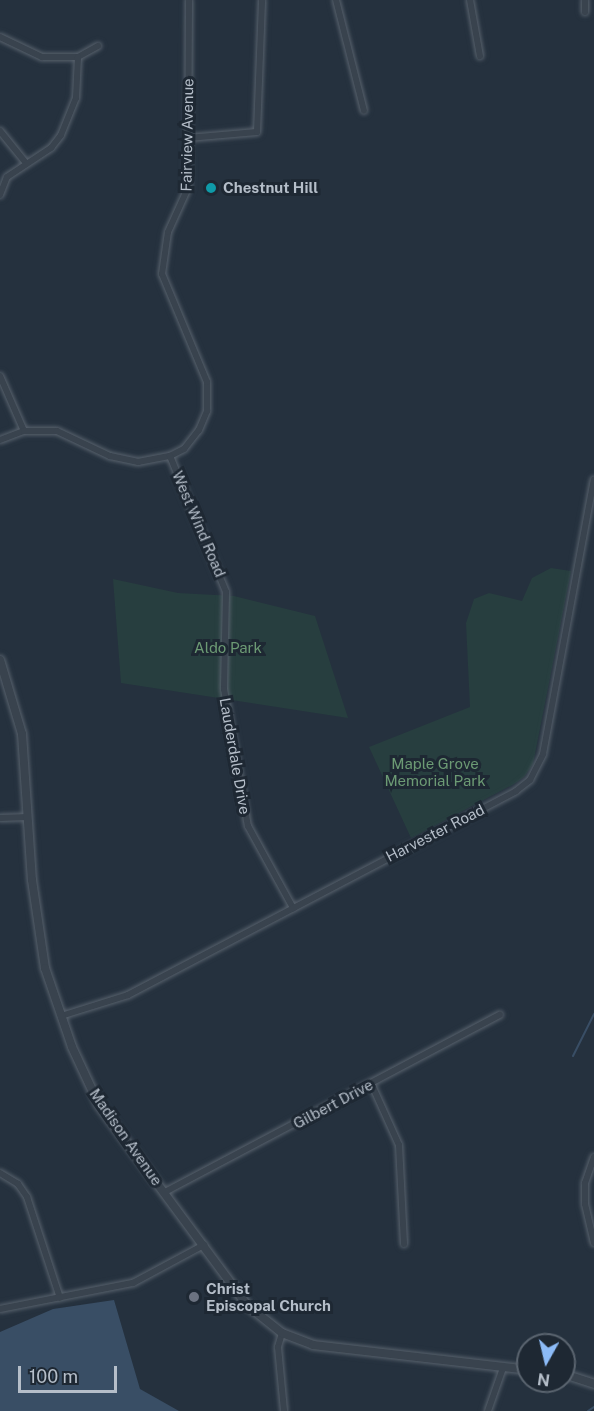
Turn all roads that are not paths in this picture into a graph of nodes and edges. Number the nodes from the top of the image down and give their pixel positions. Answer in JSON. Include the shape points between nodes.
{"nodes":[{"id":1,"x":189,"y":0,"type":"edge"},
{"id":2,"x":262,"y":0,"type":"edge"},
{"id":3,"x":336,"y":0,"type":"edge"},
{"id":4,"x":585,"y":0,"type":"edge"},
{"id":5,"x":472,"y":1,"type":"edge"},
{"id":6,"x":585,"y":12,"type":"dead end"},
{"id":7,"x":0,"y":37,"type":"edge"},
{"id":8,"x":98,"y":46,"type":"dead end"},
{"id":9,"x":480,"y":56,"type":"dead end"},
{"id":10,"x":78,"y":57,"type":"junction"},
{"id":11,"x":364,"y":111,"type":"dead end"},
{"id":12,"x":0,"y":131,"type":"edge"},
{"id":13,"x":188,"y":138,"type":"junction"},
{"id":14,"x":26,"y":163,"type":"junction"},
{"id":15,"x":0,"y":195,"type":"edge"},
{"id":16,"x":0,"y":376,"type":"edge"},
{"id":17,"x":24,"y":432,"type":"junction"},
{"id":18,"x":0,"y":440,"type":"edge"},
{"id":19,"x":170,"y":456,"type":"junction"},
{"id":20,"x":594,"y":480,"type":"edge"},
{"id":21,"x":226,"y":592,"type":"joint"},
{"id":22,"x":0,"y":660,"type":"edge"},
{"id":23,"x":28,"y":817,"type":"junction"},
{"id":24,"x":0,"y":818,"type":"edge"},
{"id":25,"x":292,"y":908,"type":"junction"},
{"id":26,"x":500,"y":1015,"type":"dead end"},
{"id":27,"x":61,"y":1016,"type":"junction"},
{"id":28,"x":371,"y":1083,"type":"junction"},
{"id":29,"x":594,"y":1157,"type":"edge"},
{"id":30,"x":0,"y":1173,"type":"edge"},
{"id":31,"x":165,"y":1192,"type":"junction"},
{"id":32,"x":594,"y":1243,"type":"edge"},
{"id":33,"x":204,"y":1244,"type":"junction"},
{"id":34,"x":404,"y":1244,"type":"dead end"},
{"id":35,"x":60,"y":1298,"type":"junction"},
{"id":36,"x":0,"y":1308,"type":"edge"},
{"id":37,"x":282,"y":1333,"type":"junction"},
{"id":38,"x":503,"y":1368,"type":"junction"},
{"id":39,"x":516,"y":1369,"type":"edge"},
{"id":40,"x":576,"y":1378,"type":"edge"},
{"id":41,"x":593,"y":1383,"type":"edge"},
{"id":42,"x":284,"y":1411,"type":"edge"},
{"id":43,"x":488,"y":1411,"type":"edge"}],
"edges":[{"from":1,"to":13,"type":"street","name":"Fairview Avenue"},
{"from":2,"to":13,"type":"street","via":[[257,132]]},
{"from":3,"to":11,"type":"street"},
{"from":4,"to":6,"type":"street"},
{"from":5,"to":9,"type":"street"},
{"from":7,"to":10,"type":"street","via":[[42,57]]},
{"from":8,"to":10,"type":"street"},
{"from":10,"to":14,"type":"street","via":[[71,118],[51,148]]},
{"from":12,"to":14,"type":"street"},
{"from":13,"to":19,"type":"street","name":"Fairview Avenue","via":[[188,188],[168,232],[162,274],[198,356],[208,398],[199,430],[184,449]]},
{"from":14,"to":15,"type":"street","via":[[7,177]]},
{"from":16,"to":17,"type":"street"},
{"from":17,"to":18,"type":"street","name":"Fairview Avenue"},
{"from":17,"to":19,"type":"street","name":"Fairview Avenue","via":[[74,435],[110,456],[138,462]]},
{"from":19,"to":21,"type":"street","name":"West Wind Road"},
{"from":20,"to":25,"type":"street","name":"Harvester Road","via":[[543,754],[530,780],[516,791]]},
{"from":21,"to":25,"type":"street","name":"Lauderdale Drive","via":[[224,689],[248,826]]},
{"from":22,"to":23,"type":"street","name":"Madison Avenue","via":[[21,734]]},
{"from":23,"to":24,"type":"street"},
{"from":23,"to":27,"type":"street","name":"Madison Avenue","via":[[45,968]]},
{"from":25,"to":27,"type":"street","name":"Harvester Road","via":[[128,995]]},
{"from":26,"to":28,"type":"street","name":"Gilbert Drive"},
{"from":27,"to":31,"type":"street","name":"Madison Avenue","via":[[99,1104]]},
{"from":28,"to":31,"type":"street","name":"Gilbert Drive"},
{"from":28,"to":34,"type":"street","via":[[399,1145]]},
{"from":29,"to":32,"type":"street","via":[[585,1183],[585,1204]]},
{"from":30,"to":35,"type":"street","via":[[18,1184],[27,1197]]},
{"from":31,"to":33,"type":"street","name":"Madison Avenue"},
{"from":33,"to":35,"type":"street","via":[[133,1283]]},
{"from":33,"to":37,"type":"street","name":"Madison Avenue","via":[[247,1305]]},
{"from":35,"to":36,"type":"street"},
{"from":37,"to":38,"type":"street","name":"Madison Avenue","via":[[339,1349]]},
{"from":37,"to":42,"type":"street","via":[[279,1347]]},
{"from":38,"to":39,"type":"street","name":"Madison Avenue"},
{"from":38,"to":43,"type":"street"},
{"from":40,"to":41,"type":"street"}]}
